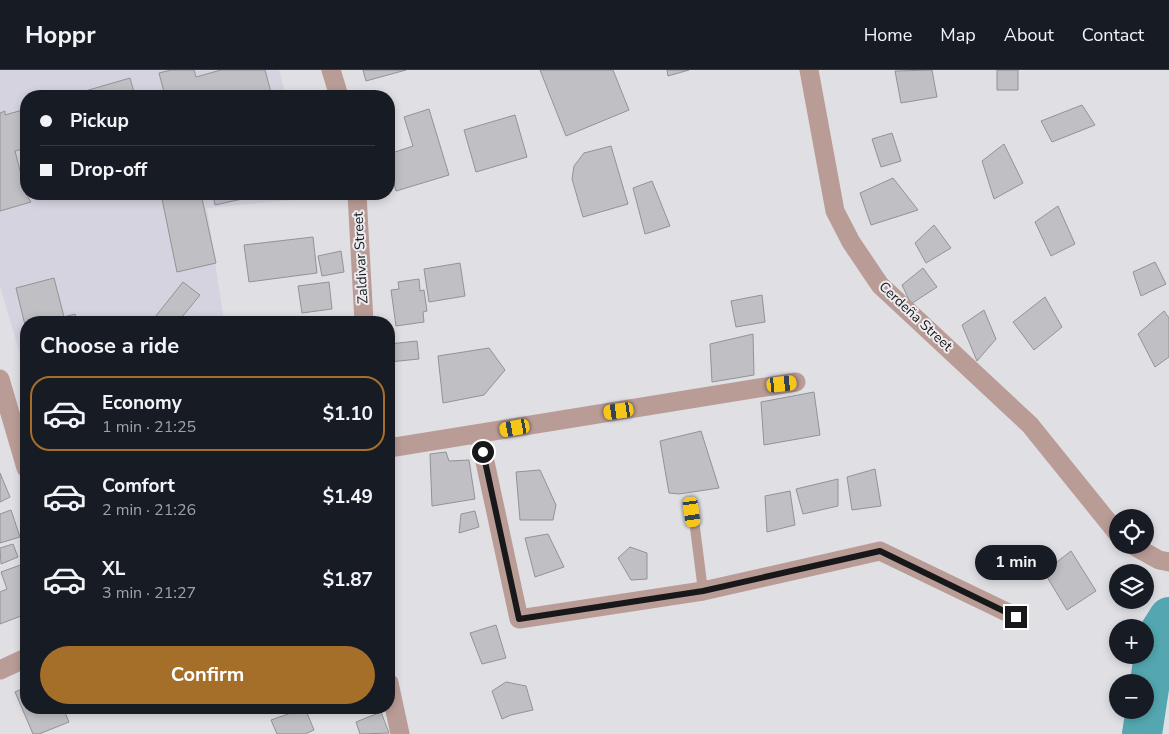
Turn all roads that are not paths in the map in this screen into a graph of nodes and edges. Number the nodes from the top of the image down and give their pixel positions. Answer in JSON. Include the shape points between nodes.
{"nodes":[{"id":1,"x":331,"y":70,"type":"edge"},
{"id":2,"x":809,"y":70,"type":"edge"},
{"id":3,"x":337,"y":90,"type":"edge"},
{"id":4,"x":357,"y":200,"type":"edge"},
{"id":5,"x":364,"y":316,"type":"edge"},
{"id":6,"x":0,"y":379,"type":"edge"},
{"id":7,"x":796,"y":382,"type":"dead end"},
{"id":8,"x":479,"y":434,"type":"junction"},
{"id":9,"x":20,"y":447,"type":"edge"},
{"id":10,"x":395,"y":447,"type":"edge"},
{"id":11,"x":692,"y":512,"type":"dead end"},
{"id":12,"x":1109,"y":523,"type":"edge"},
{"id":13,"x":1150,"y":554,"type":"edge"},
{"id":14,"x":1164,"y":561,"type":"edge"},
{"id":15,"x":703,"y":591,"type":"junction"},
{"id":16,"x":1016,"y":617,"type":"dead end"},
{"id":17,"x":20,"y":661,"type":"edge"},
{"id":18,"x":0,"y":670,"type":"edge"},
{"id":19,"x":395,"y":711,"type":"edge"},
{"id":20,"x":400,"y":734,"type":"edge"}],
"edges":[{"from":1,"to":3,"type":"street"},
{"from":2,"to":12,"type":"street","name":"Cerdeña Street","via":[[835,211],[851,242],[880,285],[1030,425]]},
{"from":4,"to":5,"type":"street","name":"Zaldivar Street"},
{"from":6,"to":9,"type":"street"},
{"from":7,"to":8,"type":"street"},
{"from":8,"to":10,"type":"street"},
{"from":8,"to":15,"type":"street","via":[[519,619]]},
{"from":11,"to":15,"type":"lane"},
{"from":13,"to":14,"type":"street"},
{"from":15,"to":16,"type":"street","via":[[880,551]]},
{"from":17,"to":18,"type":"street"},
{"from":19,"to":20,"type":"street"}]}
